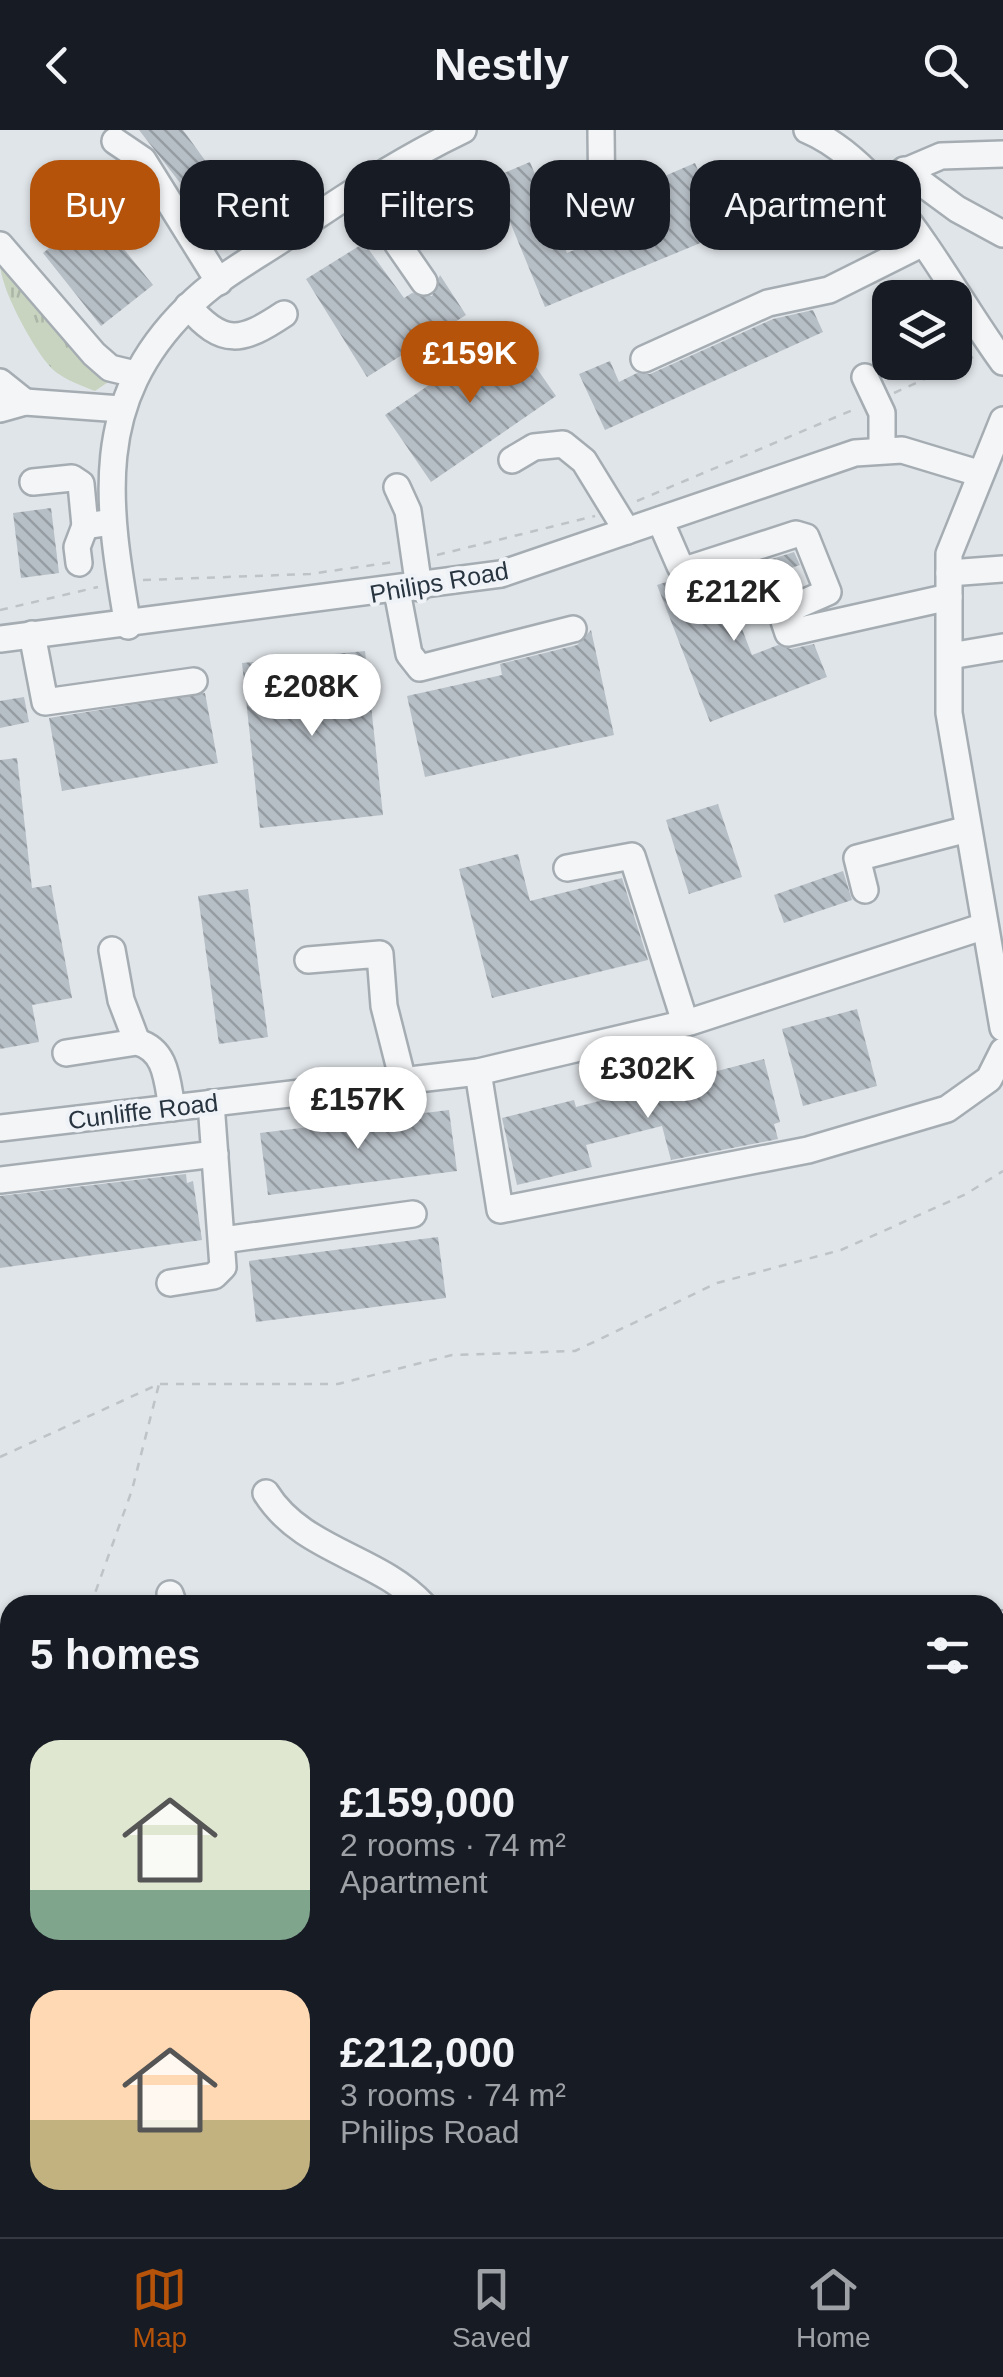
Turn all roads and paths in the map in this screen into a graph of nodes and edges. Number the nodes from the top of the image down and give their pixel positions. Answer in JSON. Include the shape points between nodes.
{"nodes":[{"id":1,"x":462,"y":130,"type":"edge"},
{"id":2,"x":601,"y":130,"type":"edge"},
{"id":3,"x":808,"y":130,"type":"edge"},
{"id":4,"x":115,"y":142,"type":"dead end"},
{"id":5,"x":1003,"y":154,"type":"edge"},
{"id":6,"x":402,"y":160,"type":"edge"},
{"id":7,"x":601,"y":160,"type":"edge"},
{"id":8,"x":865,"y":160,"type":"edge"},
{"id":9,"x":921,"y":164,"type":"edge"},
{"id":10,"x":921,"y":191,"type":"edge"},
{"id":11,"x":344,"y":199,"type":"edge"},
{"id":12,"x":1003,"y":234,"type":"edge"},
{"id":13,"x":921,"y":244,"type":"edge"},
{"id":14,"x":0,"y":245,"type":"edge"},
{"id":15,"x":402,"y":250,"type":"edge"},
{"id":16,"x":909,"y":250,"type":"edge"},
{"id":17,"x":219,"y":282,"type":"junction"},
{"id":18,"x":424,"y":282,"type":"dead end"},
{"id":19,"x":188,"y":306,"type":"junction"},
{"id":20,"x":284,"y":314,"type":"dead end"},
{"id":21,"x":991,"y":358,"type":"edge"},
{"id":22,"x":644,"y":359,"type":"dead end"},
{"id":23,"x":135,"y":374,"type":"junction"},
{"id":24,"x":865,"y":377,"type":"dead end"},
{"id":25,"x":0,"y":382,"type":"edge"},
{"id":26,"x":888,"y":395,"type":"dead end"},
{"id":27,"x":26,"y":402,"type":"junction"},
{"id":28,"x":866,"y":404,"type":"dead end"},
{"id":29,"x":0,"y":409,"type":"edge"},
{"id":30,"x":121,"y":409,"type":"junction"},
{"id":31,"x":1003,"y":420,"type":"edge"},
{"id":32,"x":882,"y":450,"type":"junction"},
{"id":33,"x":512,"y":460,"type":"dead end"},
{"id":34,"x":978,"y":472,"type":"junction"},
{"id":35,"x":33,"y":482,"type":"dead end"},
{"id":36,"x":396,"y":487,"type":"dead end"},
{"id":37,"x":634,"y":502,"type":"dead end"},
{"id":38,"x":606,"y":513,"type":"dead end"},
{"id":39,"x":660,"y":520,"type":"junction"},
{"id":40,"x":112,"y":522,"type":"junction"},
{"id":41,"x":85,"y":526,"type":"junction"},
{"id":42,"x":627,"y":531,"type":"junction"},
{"id":43,"x":422,"y":558,"type":"dead end"},
{"id":44,"x":406,"y":561,"type":"dead end"},
{"id":45,"x":79,"y":563,"type":"dead end"},
{"id":46,"x":1003,"y":568,"type":"edge"},
{"id":47,"x":133,"y":580,"type":"dead end"},
{"id":48,"x":109,"y":584,"type":"dead end"},
{"id":49,"x":949,"y":585,"type":"junction"},
{"id":50,"x":408,"y":589,"type":"junction"},
{"id":51,"x":0,"y":610,"type":"edge"},
{"id":52,"x":128,"y":626,"type":"junction"},
{"id":53,"x":572,"y":629,"type":"dead end"},
{"id":54,"x":32,"y":634,"type":"junction"},
{"id":55,"x":0,"y":638,"type":"edge"},
{"id":56,"x":1003,"y":647,"type":"edge"},
{"id":57,"x":950,"y":656,"type":"junction"},
{"id":58,"x":194,"y":681,"type":"dead end"},
{"id":59,"x":968,"y":829,"type":"junction"},
{"id":60,"x":567,"y":868,"type":"dead end"},
{"id":61,"x":865,"y":890,"type":"dead end"},
{"id":62,"x":984,"y":926,"type":"junction"},
{"id":63,"x":112,"y":950,"type":"dead end"},
{"id":64,"x":308,"y":960,"type":"dead end"},
{"id":65,"x":685,"y":1022,"type":"junction"},
{"id":66,"x":1003,"y":1028,"type":"edge"},
{"id":67,"x":137,"y":1042,"type":"junction"},
{"id":68,"x":1003,"y":1051,"type":"edge"},
{"id":69,"x":66,"y":1053,"type":"dead end"},
{"id":70,"x":478,"y":1072,"type":"junction"},
{"id":71,"x":403,"y":1081,"type":"junction"},
{"id":72,"x":211,"y":1103,"type":"junction"},
{"id":73,"x":172,"y":1108,"type":"junction"},
{"id":74,"x":0,"y":1128,"type":"edge"},
{"id":75,"x":215,"y":1154,"type":"junction"},
{"id":76,"x":1003,"y":1171,"type":"edge"},
{"id":77,"x":0,"y":1180,"type":"edge"},
{"id":78,"x":413,"y":1214,"type":"dead end"},
{"id":79,"x":223,"y":1240,"type":"junction"},
{"id":80,"x":170,"y":1283,"type":"dead end"},
{"id":81,"x":159,"y":1384,"type":"junction"},
{"id":82,"x":0,"y":1457,"type":"edge"},
{"id":83,"x":266,"y":1493,"type":"dead end"},
{"id":84,"x":94,"y":1595,"type":"edge"},
{"id":85,"x":411,"y":1595,"type":"edge"}],
"edges":[{"from":1,"to":6,"type":"street"},
{"from":2,"to":7,"type":"street"},
{"from":3,"to":8,"type":"street"},
{"from":4,"to":17,"type":"street","via":[[144,160]]},
{"from":5,"to":9,"type":"street","via":[[941,156]]},
{"from":10,"to":12,"type":"street"},
{"from":11,"to":17,"type":"street"},
{"from":13,"to":21,"type":"street"},
{"from":14,"to":23,"type":"street","via":[[94,354],[110,368]]},
{"from":15,"to":18,"type":"street"},
{"from":16,"to":22,"type":"street","via":[[829,290],[768,303]]},
{"from":17,"to":19,"type":"street"},
{"from":19,"to":20,"type":"street","via":[[204,325],[229,336],[255,333]]},
{"from":19,"to":23,"type":"street"},
{"from":21,"to":26,"type":"path"},
{"from":23,"to":30,"type":"street"},
{"from":24,"to":32,"type":"street","via":[[884,420]]},
{"from":25,"to":27,"type":"street"},
{"from":27,"to":29,"type":"street"},
{"from":27,"to":30,"type":"street"},
{"from":28,"to":37,"type":"path"},
{"from":30,"to":40,"type":"street","via":[[110,462]]},
{"from":31,"to":34,"type":"street"},
{"from":32,"to":34,"type":"street","name":"Philips Road"},
{"from":32,"to":39,"type":"street","name":"Philips Road","via":[[855,453]]},
{"from":33,"to":42,"type":"street","via":[[534,447],[563,444],[584,460]]},
{"from":34,"to":49,"type":"street","via":[[949,554]]},
{"from":35,"to":41,"type":"street","via":[[72,478],[80,484]]},
{"from":36,"to":50,"type":"street","via":[[408,510]]},
{"from":38,"to":43,"type":"path"},
{"from":39,"to":42,"type":"street","name":"Philips Road"},
{"from":39,"to":49,"type":"street","via":[[680,566],[688,569],[796,534],[806,537],[828,592],[787,610],[788,632]]},
{"from":40,"to":41,"type":"street"},
{"from":40,"to":52,"type":"street"},
{"from":41,"to":45,"type":"street"},
{"from":42,"to":50,"type":"street","name":"Philips Road","via":[[500,574]]},
{"from":44,"to":47,"type":"path","via":[[291,576]]},
{"from":46,"to":49,"type":"street"},
{"from":48,"to":51,"type":"path"},
{"from":49,"to":57,"type":"street"},
{"from":50,"to":52,"type":"street","name":"Philips Road"},
{"from":50,"to":53,"type":"street","via":[[410,654],[420,668]]},
{"from":52,"to":54,"type":"street","name":"Philips Road"},
{"from":54,"to":55,"type":"street","name":"Philips Road"},
{"from":54,"to":58,"type":"street","via":[[45,702]]},
{"from":56,"to":57,"type":"street"},
{"from":57,"to":59,"type":"street","via":[[949,714]]},
{"from":59,"to":61,"type":"street","via":[[858,858]]},
{"from":59,"to":62,"type":"street"},
{"from":60,"to":65,"type":"street","via":[[632,856]]},
{"from":62,"to":65,"type":"street","name":"Cunliffe Road"},
{"from":62,"to":66,"type":"street"},
{"from":63,"to":67,"type":"street"},
{"from":64,"to":71,"type":"street","via":[[380,954],[384,1006]]},
{"from":65,"to":70,"type":"street","name":"Cunliffe Road"},
{"from":67,"to":69,"type":"street"},
{"from":67,"to":73,"type":"street","via":[[159,1054]]},
{"from":68,"to":70,"type":"street","via":[[989,1079],[947,1109],[808,1150],[500,1210]]},
{"from":70,"to":71,"type":"street","name":"Cunliffe Road"},
{"from":71,"to":72,"type":"street","name":"Cunliffe Road"},
{"from":72,"to":73,"type":"street","name":"Cunliffe Road"},
{"from":72,"to":75,"type":"street"},
{"from":73,"to":74,"type":"street","name":"Cunliffe Road"},
{"from":75,"to":77,"type":"street"},
{"from":75,"to":79,"type":"street"},
{"from":76,"to":81,"type":"path","via":[[840,1250],[717,1283],[576,1351],[452,1354],[338,1384]]},
{"from":78,"to":79,"type":"street"},
{"from":79,"to":80,"type":"street","via":[[222,1267],[214,1276]]},
{"from":81,"to":82,"type":"path"},
{"from":81,"to":84,"type":"path","via":[[132,1490]]},
{"from":83,"to":85,"type":"street","via":[[297,1527]]}]}
